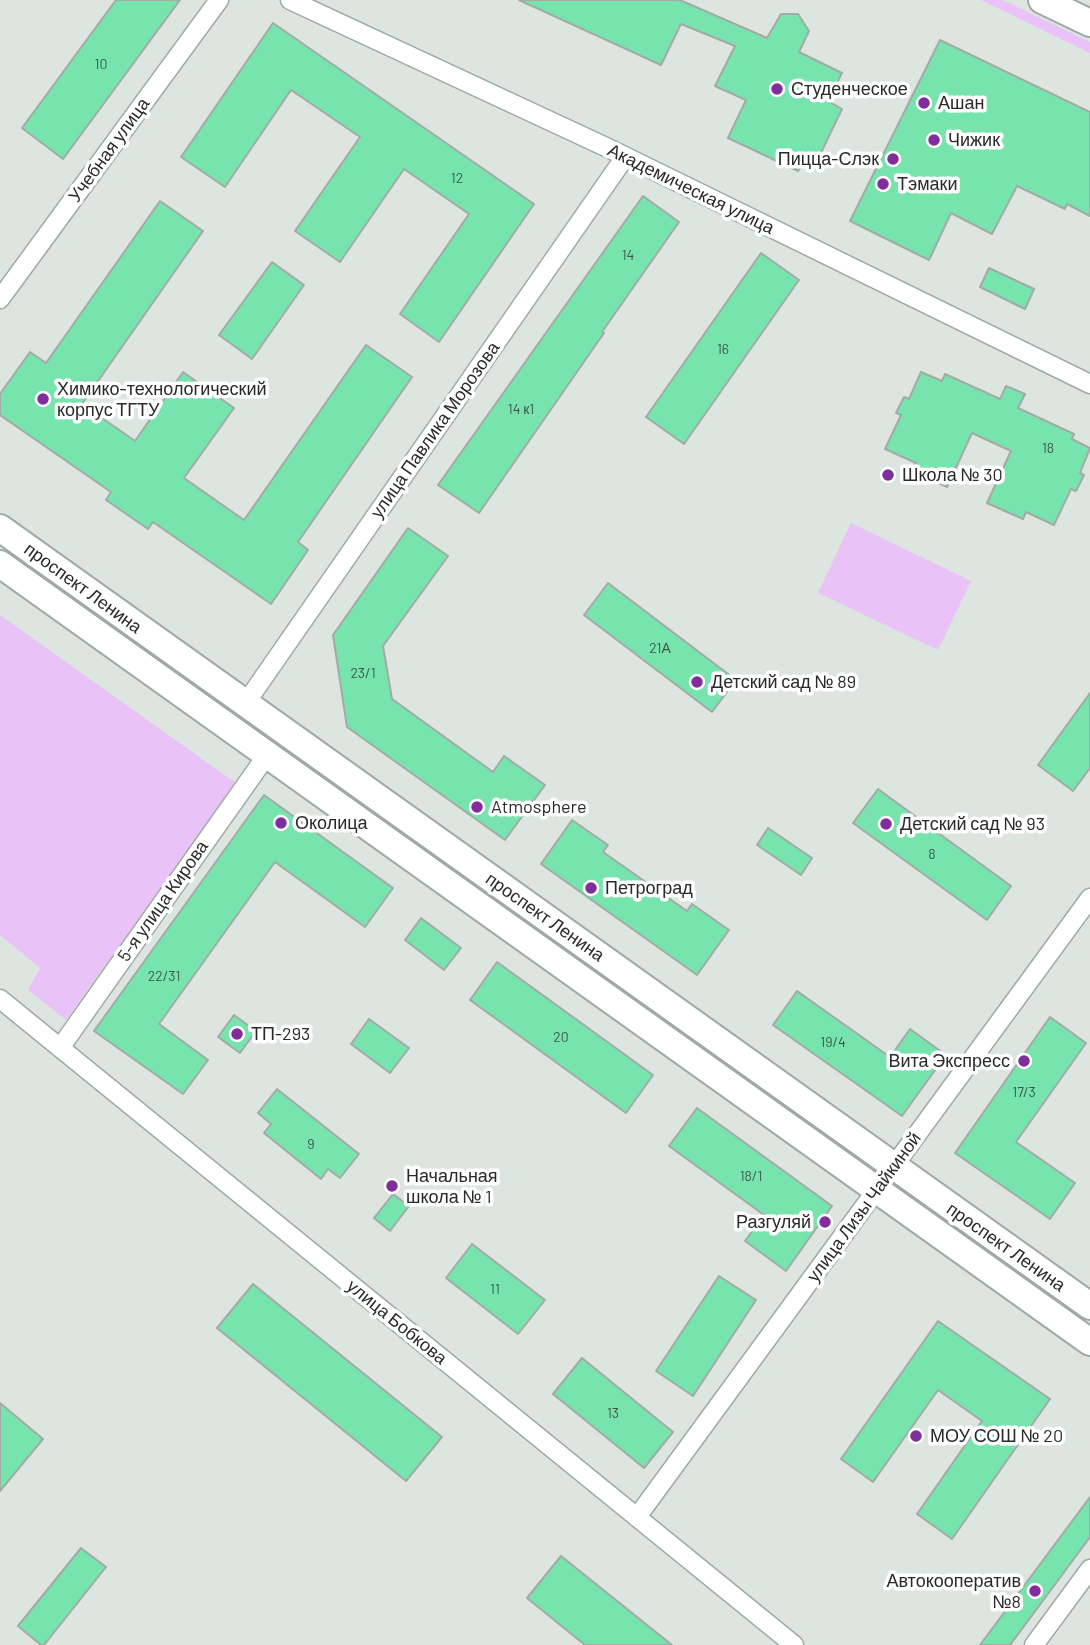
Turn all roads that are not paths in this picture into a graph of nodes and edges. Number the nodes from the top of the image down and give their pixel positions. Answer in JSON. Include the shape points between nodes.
{"nodes":[{"id":1,"x":219,"y":0,"type":"edge"},
{"id":2,"x":290,"y":0,"type":"edge"},
{"id":3,"x":1042,"y":0,"type":"edge"},
{"id":4,"x":1090,"y":23,"type":"edge"},
{"id":5,"x":625,"y":157,"type":"junction"},
{"id":6,"x":0,"y":299,"type":"edge"},
{"id":7,"x":1090,"y":384,"type":"edge"},
{"id":8,"x":0,"y":528,"type":"edge"},
{"id":9,"x":0,"y":564,"type":"edge"},
{"id":10,"x":245,"y":704,"type":"junction"},
{"id":11,"x":214,"y":717,"type":"junction"},
{"id":12,"x":304,"y":745,"type":"junction"},
{"id":13,"x":267,"y":755,"type":"junction"},
{"id":14,"x":1090,"y":898,"type":"edge"},
{"id":15,"x":0,"y":999,"type":"edge"},
{"id":16,"x":60,"y":1048,"type":"junction"},
{"id":17,"x":893,"y":1167,"type":"junction"},
{"id":18,"x":877,"y":1189,"type":"junction"},
{"id":19,"x":1090,"y":1306,"type":"edge"},
{"id":20,"x":1090,"y":1342,"type":"edge"},
{"id":21,"x":637,"y":1517,"type":"junction"},
{"id":22,"x":1090,"y":1569,"type":"edge"},
{"id":23,"x":794,"y":1645,"type":"edge"},
{"id":24,"x":1034,"y":1645,"type":"edge"}],
"edges":[{"from":1,"to":6,"type":"street","name":"Учебная улица"},
{"from":2,"to":5,"type":"street","name":"Академическая улица"},
{"from":3,"to":4,"type":"main road"},
{"from":5,"to":7,"type":"street","name":"Академическая улица"},
{"from":5,"to":10,"type":"street","name":"улица Павлика Морозова"},
{"from":8,"to":10,"type":"main road","name":"проспект Ленина"},
{"from":9,"to":11,"type":"main road","name":"проспект Ленина"},
{"from":10,"to":11,"type":"main road","via":[[232,716]]},
{"from":10,"to":12,"type":"main road","name":"проспект Ленина"},
{"from":11,"to":13,"type":"main road","name":"проспект Ленина"},
{"from":12,"to":13,"type":"main road","via":[[281,744]]},
{"from":12,"to":17,"type":"main road","name":"проспект Ленина"},
{"from":13,"to":16,"type":"street","name":"5-я улица Кирова"},
{"from":13,"to":18,"type":"main road","name":"проспект Ленина"},
{"from":14,"to":17,"type":"street","name":"улица Лизы Чайкиной"},
{"from":15,"to":16,"type":"street","name":"улица Бобкова"},
{"from":16,"to":21,"type":"street","name":"улица Бобкова"},
{"from":17,"to":18,"type":"street","name":"улица Лизы Чайкиной"},
{"from":17,"to":19,"type":"main road","name":"проспект Ленина"},
{"from":18,"to":20,"type":"main road","name":"проспект Ленина"},
{"from":18,"to":21,"type":"street","name":"улица Лизы Чайкиной"},
{"from":21,"to":23,"type":"street","name":"улица Бобкова"},
{"from":22,"to":24,"type":"street"}]}
